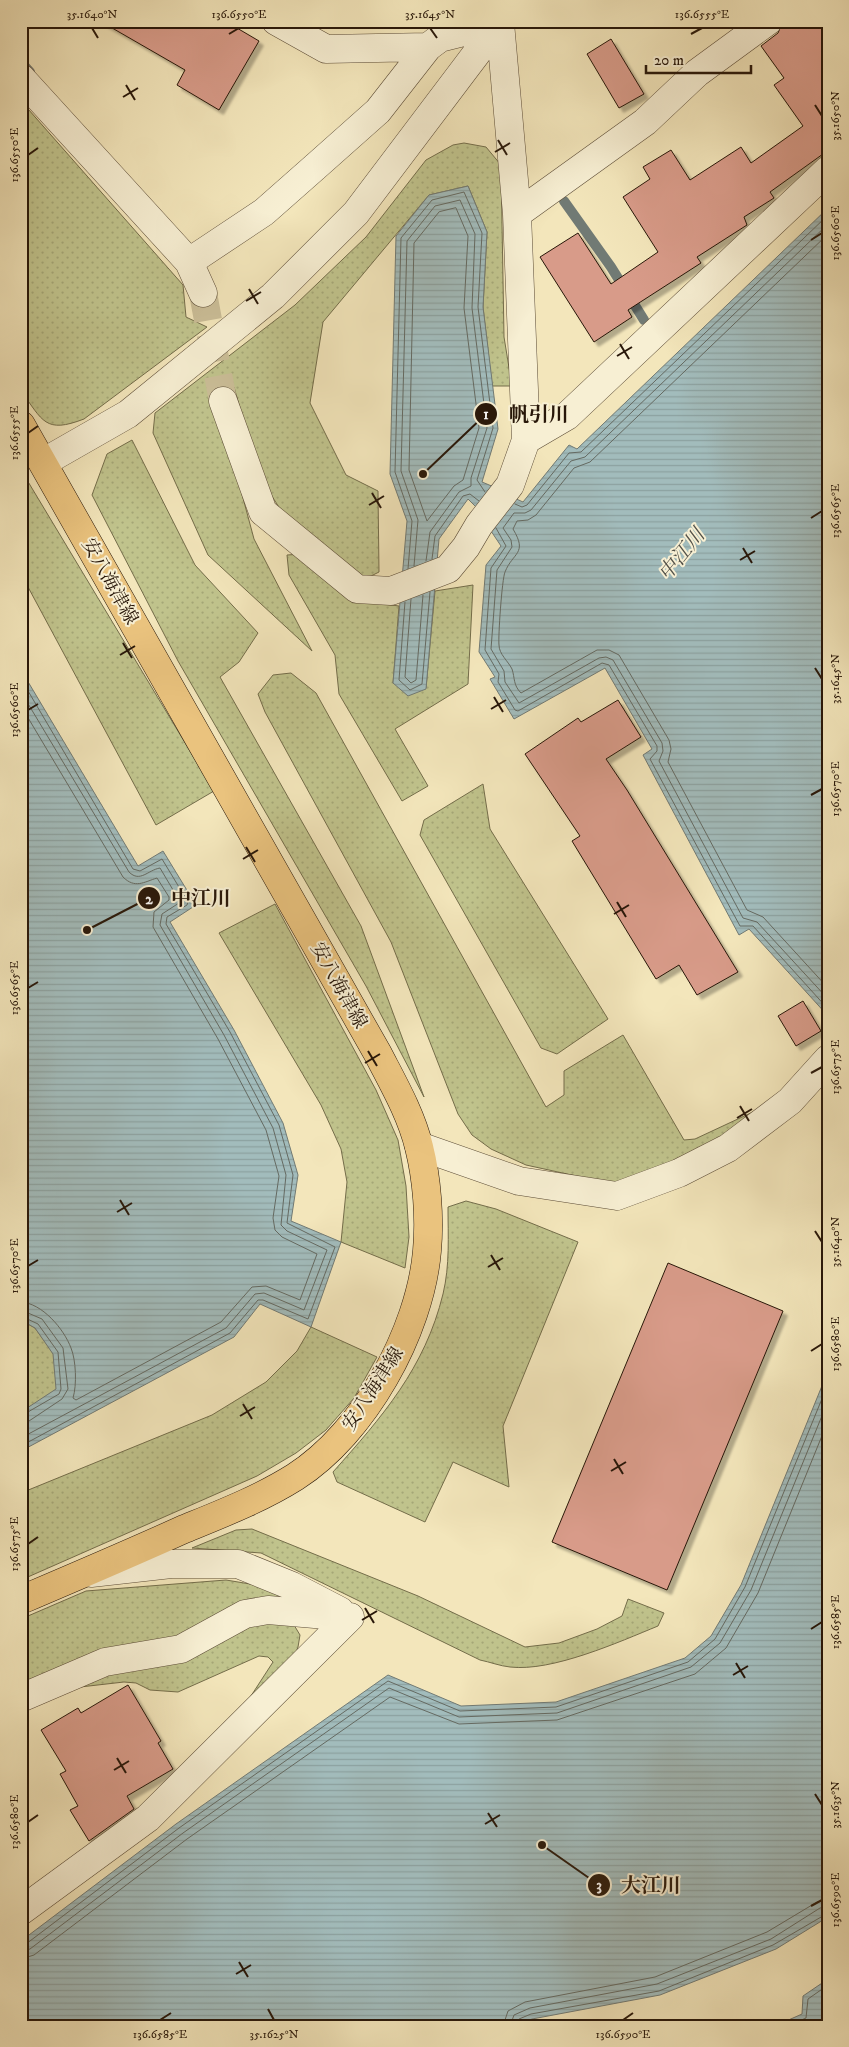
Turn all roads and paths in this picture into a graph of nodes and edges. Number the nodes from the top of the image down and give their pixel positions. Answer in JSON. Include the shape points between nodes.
{"nodes":[{"id":1,"x":276,"y":21,"type":"edge"},
{"id":2,"x":768,"y":21,"type":"edge"},
{"id":3,"x":500,"y":22,"type":"edge"},
{"id":4,"x":428,"y":47,"type":"junction"},
{"id":5,"x":21,"y":78,"type":"edge"},
{"id":6,"x":828,"y":170,"type":"edge"},
{"id":7,"x":517,"y":214,"type":"junction"},
{"id":8,"x":189,"y":262,"type":"junction"},
{"id":9,"x":203,"y":293,"type":"tunnel mouth"},
{"id":10,"x":223,"y":401,"type":"tunnel mouth"},
{"id":11,"x":21,"y":425,"type":"edge"},
{"id":12,"x":526,"y":440,"type":"junction"},
{"id":13,"x":44,"y":462,"type":"junction"},
{"id":14,"x":828,"y":1059,"type":"edge"},
{"id":15,"x":419,"y":1146,"type":"junction"},
{"id":16,"x":79,"y":1575,"type":"junction"},
{"id":17,"x":21,"y":1600,"type":"edge"},
{"id":18,"x":350,"y":1617,"type":"junction"},
{"id":19,"x":21,"y":1698,"type":"edge"},
{"id":20,"x":21,"y":1911,"type":"edge"}],
"edges":[{"from":1,"to":4,"type":"street","via":[[326,49]]},
{"from":2,"to":7,"type":"street","via":[[697,73],[646,122]]},
{"from":3,"to":4,"type":"street","via":[[440,38]]},
{"from":3,"to":7,"type":"street"},
{"from":3,"to":13,"type":"street","via":[[356,213],[274,296],[128,414]]},
{"from":4,"to":8,"type":"street","via":[[378,111],[264,212]]},
{"from":5,"to":8,"type":"street"},
{"from":6,"to":12,"type":"street","via":[[567,416]]},
{"from":7,"to":12,"type":"street"},
{"from":8,"to":9,"type":"street"},
{"from":10,"to":12,"type":"street","via":[[262,512],[357,589],[391,591],[448,570],[510,485]]},
{"from":11,"to":13,"type":"main road","name":"安八海津線"},
{"from":13,"to":15,"type":"main road","name":"安八海津線","via":[[378,1054],[402,1101]]},
{"from":14,"to":15,"type":"street","via":[[790,1101],[728,1148],[679,1174],[617,1196],[519,1181]]},
{"from":15,"to":16,"type":"main road","name":"安八海津線","via":[[427,1198],[427,1251],[419,1295],[404,1338],[362,1412],[333,1447],[296,1476],[252,1501]]},
{"from":16,"to":17,"type":"main road","name":"安八海津線"},
{"from":16,"to":18,"type":"street","via":[[171,1564],[238,1564],[292,1586]]},
{"from":18,"to":19,"type":"street","via":[[268,1610],[245,1614],[181,1649],[105,1662]]},
{"from":18,"to":20,"type":"street","via":[[148,1818]]}]}
